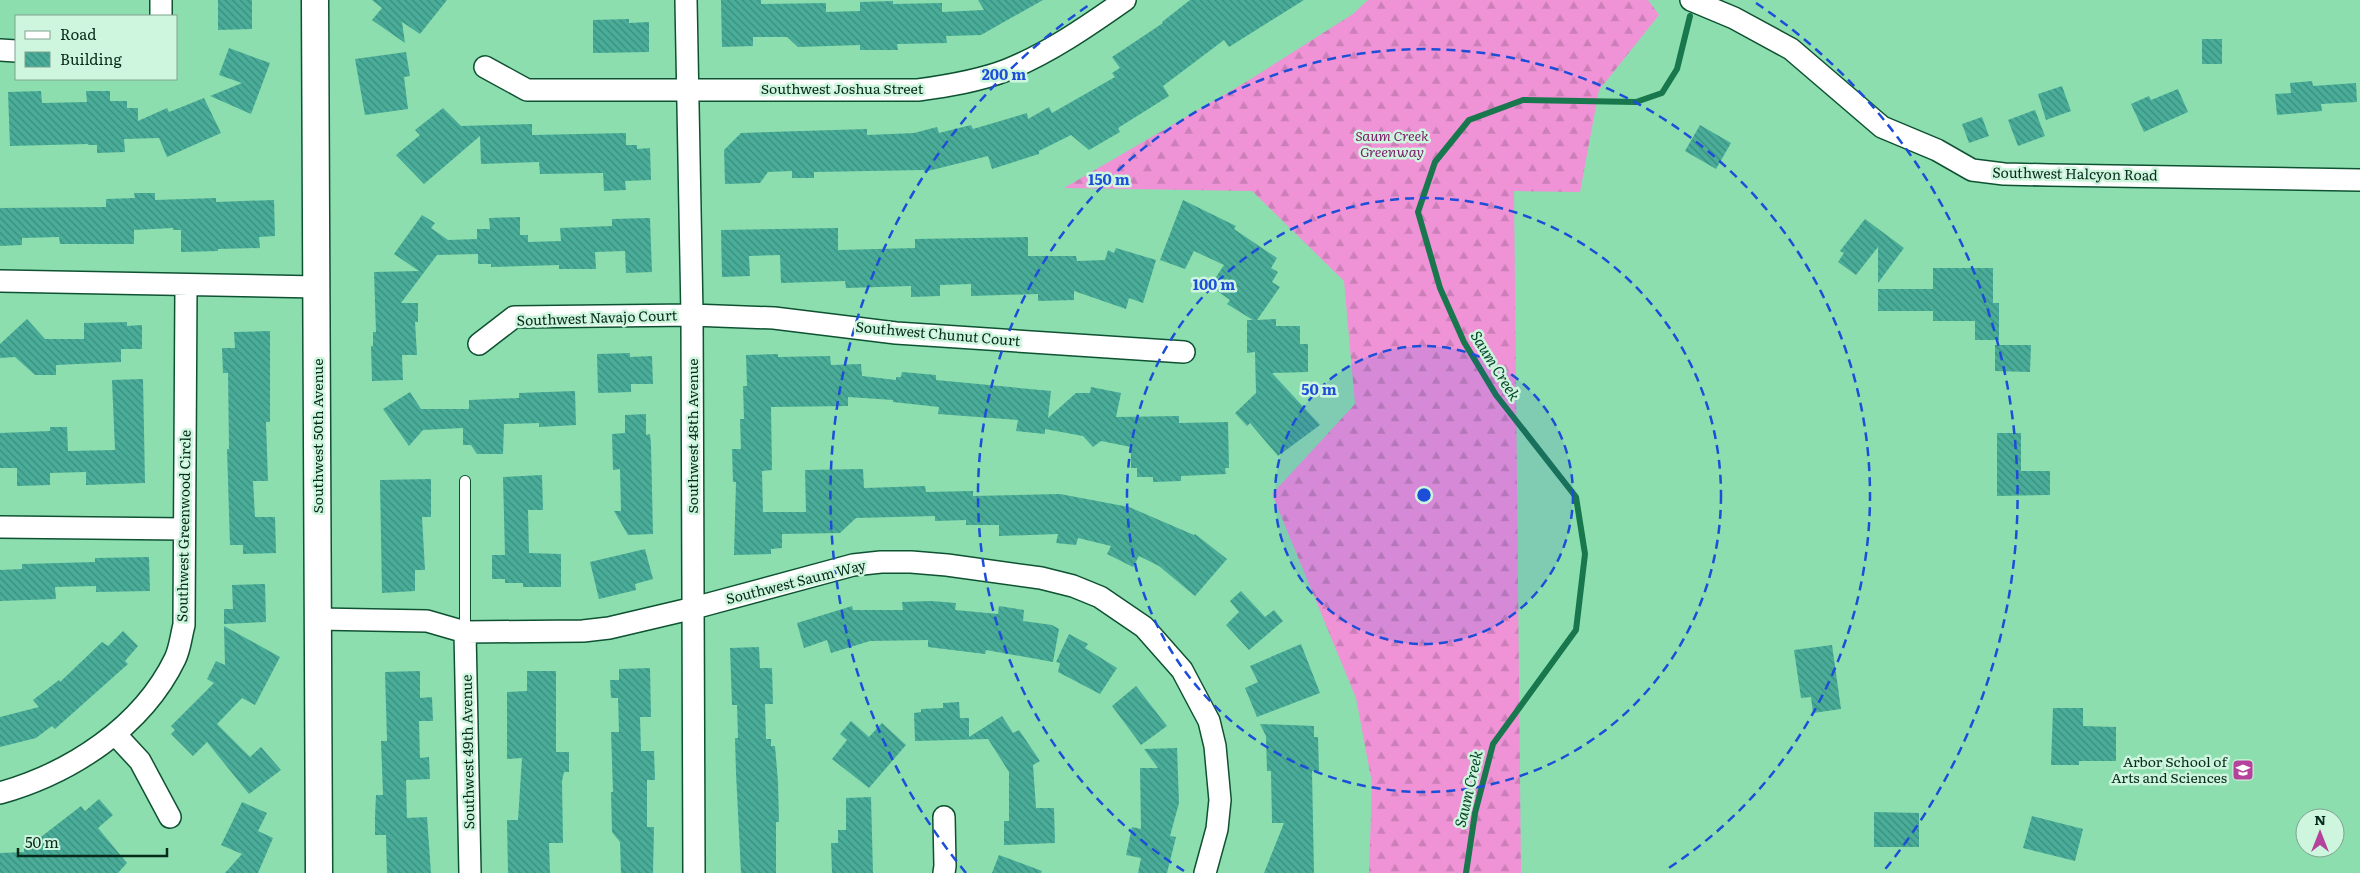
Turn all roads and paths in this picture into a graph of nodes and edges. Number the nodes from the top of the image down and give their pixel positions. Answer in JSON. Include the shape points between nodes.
{"nodes":[{"id":1,"x":161,"y":0,"type":"edge"},
{"id":2,"x":315,"y":0,"type":"edge"},
{"id":3,"x":686,"y":0,"type":"edge"},
{"id":4,"x":1125,"y":0,"type":"edge"},
{"id":5,"x":1691,"y":0,"type":"edge"},
{"id":6,"x":161,"y":15,"type":"edge"},
{"id":7,"x":0,"y":50,"type":"edge"},
{"id":8,"x":15,"y":51,"type":"edge"},
{"id":9,"x":484,"y":67,"type":"dead end"},
{"id":10,"x":687,"y":89,"type":"junction"},
{"id":11,"x":2360,"y":180,"type":"edge"},
{"id":12,"x":0,"y":281,"type":"edge"},
{"id":13,"x":186,"y":286,"type":"junction"},
{"id":14,"x":317,"y":287,"type":"junction"},
{"id":15,"x":692,"y":315,"type":"junction"},
{"id":16,"x":479,"y":344,"type":"dead end"},
{"id":17,"x":1184,"y":352,"type":"dead end"},
{"id":18,"x":465,"y":481,"type":"dead end"},
{"id":19,"x":0,"y":527,"type":"edge"},
{"id":20,"x":184,"y":529,"type":"junction"},
{"id":21,"x":694,"y":608,"type":"junction"},
{"id":22,"x":318,"y":619,"type":"junction"},
{"id":23,"x":465,"y":632,"type":"junction"},
{"id":24,"x":115,"y":734,"type":"junction"},
{"id":25,"x":0,"y":793,"type":"edge"},
{"id":26,"x":170,"y":816,"type":"dead end"},
{"id":27,"x":944,"y":817,"type":"dead end"},
{"id":28,"x":319,"y":873,"type":"edge"},
{"id":29,"x":470,"y":873,"type":"edge"},
{"id":30,"x":694,"y":873,"type":"edge"},
{"id":31,"x":944,"y":873,"type":"edge"},
{"id":32,"x":1205,"y":873,"type":"edge"}],
"edges":[{"from":1,"to":6,"type":"street"},
{"from":2,"to":14,"type":"street","name":"Southwest 50th Avenue"},
{"from":3,"to":10,"type":"street","name":"Southwest 48th Avenue"},
{"from":4,"to":10,"type":"street","name":"Southwest Joshua Street","via":[[1041,53],[1006,70],[950,85],[909,90]]},
{"from":5,"to":11,"type":"street","name":"Southwest Halcyon Road","via":[[1734,18],[1791,49],[1882,127],[1937,150],[1972,170],[2004,174]]},
{"from":7,"to":8,"type":"street"},
{"from":9,"to":10,"type":"street","name":"Southwest Joshua Street","via":[[527,90]]},
{"from":10,"to":15,"type":"street","name":"Southwest 48th Avenue"},
{"from":12,"to":13,"type":"street"},
{"from":13,"to":14,"type":"street"},
{"from":13,"to":20,"type":"street","name":"Southwest Greenwood Circle"},
{"from":14,"to":22,"type":"street","name":"Southwest 50th Avenue"},
{"from":15,"to":16,"type":"street","name":"Southwest Navajo Court","via":[[514,317]]},
{"from":15,"to":17,"type":"street","name":"Southwest Chunut Court","via":[[774,318],[896,332]]},
{"from":15,"to":21,"type":"street","name":"Southwest 48th Avenue"},
{"from":18,"to":23,"type":"lane"},
{"from":19,"to":20,"type":"street"},
{"from":20,"to":24,"type":"street","name":"Southwest Greenwood Circle","via":[[184,625],[176,657],[154,693]]},
{"from":21,"to":23,"type":"street","name":"Southwest Saum Way","via":[[583,631]]},
{"from":21,"to":30,"type":"street","name":"Southwest 48th Avenue"},
{"from":21,"to":32,"type":"street","name":"Southwest Saum Way","via":[[844,567],[882,562],[947,565],[1041,578],[1100,597],[1144,627],[1165,648],[1182,670],[1209,721],[1220,800],[1218,829]]},
{"from":22,"to":23,"type":"street","name":"Southwest Saum Way","via":[[427,621]]},
{"from":22,"to":28,"type":"street","name":"Southwest 50th Avenue"},
{"from":23,"to":29,"type":"street","name":"Southwest 49th Avenue"},
{"from":24,"to":25,"type":"street","name":"Southwest Greenwood Circle","via":[[74,762],[38,781]]},
{"from":24,"to":26,"type":"street","via":[[140,761]]},
{"from":27,"to":31,"type":"street"}]}
